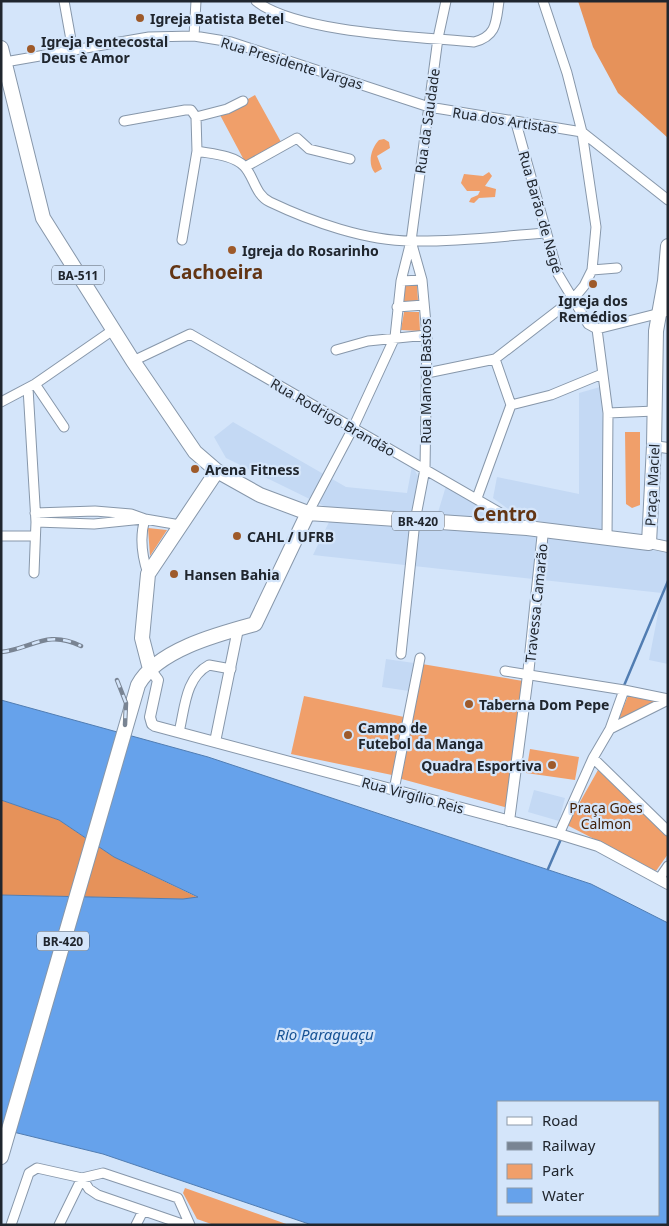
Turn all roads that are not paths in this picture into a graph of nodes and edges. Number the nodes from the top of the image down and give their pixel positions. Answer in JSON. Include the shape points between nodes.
{"nodes":[{"id":1,"x":64,"y":1,"type":"edge"},
{"id":2,"x":196,"y":1,"type":"edge"},
{"id":3,"x":256,"y":1,"type":"edge"},
{"id":4,"x":499,"y":1,"type":"edge"},
{"id":5,"x":543,"y":1,"type":"edge"},
{"id":6,"x":443,"y":4,"type":"edge"},
{"id":7,"x":194,"y":36,"type":"junction"},
{"id":8,"x":438,"y":38,"type":"junction"},
{"id":9,"x":73,"y":51,"type":"junction"},
{"id":10,"x":3,"y":55,"type":"edge"},
{"id":11,"x":243,"y":101,"type":"dead end"},
{"id":12,"x":429,"y":107,"type":"junction"},
{"id":13,"x":196,"y":117,"type":"junction"},
{"id":14,"x":124,"y":121,"type":"dead end"},
{"id":15,"x":516,"y":123,"type":"junction"},
{"id":16,"x":582,"y":132,"type":"junction"},
{"id":17,"x":197,"y":151,"type":"junction"},
{"id":18,"x":350,"y":160,"type":"dead end"},
{"id":19,"x":245,"y":167,"type":"junction"},
{"id":20,"x":668,"y":200,"type":"edge"},
{"id":21,"x":546,"y":233,"type":"junction"},
{"id":22,"x":182,"y":240,"type":"dead end"},
{"id":23,"x":411,"y":241,"type":"junction"},
{"id":24,"x":668,"y":246,"type":"edge"},
{"id":25,"x":618,"y":268,"type":"dead end"},
{"id":26,"x":592,"y":270,"type":"junction"},
{"id":27,"x":422,"y":280,"type":"junction"},
{"id":28,"x":401,"y":281,"type":"junction"},
{"id":29,"x":666,"y":282,"type":"edge"},
{"id":30,"x":574,"y":298,"type":"junction"},
{"id":31,"x":424,"y":305,"type":"junction"},
{"id":32,"x":397,"y":307,"type":"junction"},
{"id":33,"x":663,"y":313,"type":"edge"},
{"id":34,"x":597,"y":329,"type":"junction"},
{"id":35,"x":113,"y":330,"type":"junction"},
{"id":36,"x":427,"y":335,"type":"junction"},
{"id":37,"x":395,"y":337,"type":"junction"},
{"id":38,"x":336,"y":350,"type":"dead end"},
{"id":39,"x":495,"y":359,"type":"junction"},
{"id":40,"x":133,"y":362,"type":"junction"},
{"id":41,"x":427,"y":372,"type":"junction"},
{"id":42,"x":602,"y":374,"type":"junction"},
{"id":43,"x":32,"y":386,"type":"junction"},
{"id":44,"x":1,"y":402,"type":"edge"},
{"id":45,"x":511,"y":405,"type":"junction"},
{"id":46,"x":655,"y":411,"type":"junction"},
{"id":47,"x":608,"y":413,"type":"junction"},
{"id":48,"x":64,"y":427,"type":"dead end"},
{"id":49,"x":353,"y":428,"type":"junction"},
{"id":50,"x":661,"y":447,"type":"edge"},
{"id":51,"x":425,"y":469,"type":"junction"},
{"id":52,"x":217,"y":471,"type":"junction"},
{"id":53,"x":477,"y":498,"type":"junction"},
{"id":54,"x":95,"y":511,"type":"junction"},
{"id":55,"x":308,"y":513,"type":"junction"},
{"id":56,"x":36,"y":518,"type":"junction"},
{"id":57,"x":144,"y":519,"type":"junction"},
{"id":58,"x":415,"y":521,"type":"junction"},
{"id":59,"x":94,"y":524,"type":"junction"},
{"id":60,"x":180,"y":525,"type":"junction"},
{"id":61,"x":527,"y":528,"type":"junction"},
{"id":62,"x":543,"y":531,"type":"junction"},
{"id":63,"x":1,"y":536,"type":"edge"},
{"id":64,"x":35,"y":536,"type":"junction"},
{"id":65,"x":608,"y":538,"type":"junction"},
{"id":66,"x":649,"y":542,"type":"junction"},
{"id":67,"x":668,"y":547,"type":"edge"},
{"id":68,"x":34,"y":573,"type":"dead end"},
{"id":69,"x":148,"y":574,"type":"junction"},
{"id":70,"x":238,"y":628,"type":"junction"},
{"id":71,"x":401,"y":654,"type":"dead end"},
{"id":72,"x":420,"y":658,"type":"dead end"},
{"id":73,"x":150,"y":668,"type":"junction"},
{"id":74,"x":230,"y":669,"type":"junction"},
{"id":75,"x":505,"y":672,"type":"dead end"},
{"id":76,"x":528,"y":675,"type":"junction"},
{"id":77,"x":624,"y":690,"type":"junction"},
{"id":78,"x":668,"y":699,"type":"edge"},
{"id":79,"x":610,"y":729,"type":"junction"},
{"id":80,"x":179,"y":732,"type":"junction"},
{"id":81,"x":215,"y":742,"type":"junction"},
{"id":82,"x":593,"y":758,"type":"junction"},
{"id":83,"x":394,"y":790,"type":"junction"},
{"id":84,"x":509,"y":821,"type":"junction"},
{"id":85,"x":668,"y":831,"type":"edge"},
{"id":86,"x":559,"y":834,"type":"junction"},
{"id":87,"x":668,"y":866,"type":"edge"},
{"id":88,"x":664,"y":881,"type":"edge"},
{"id":89,"x":1,"y":1157,"type":"edge"},
{"id":90,"x":82,"y":1178,"type":"junction"},
{"id":91,"x":143,"y":1211,"type":"junction"},
{"id":92,"x":11,"y":1225,"type":"edge"},
{"id":93,"x":59,"y":1225,"type":"edge"},
{"id":94,"x":136,"y":1225,"type":"edge"},
{"id":95,"x":185,"y":1225,"type":"edge"},
{"id":96,"x":190,"y":1225,"type":"edge"}],
"edges":[{"from":1,"to":9,"type":"street"},
{"from":2,"to":7,"type":"street"},
{"from":3,"to":8,"type":"street","via":[[276,13],[300,21]]},
{"from":4,"to":8,"type":"street","via":[[496,24],[485,39],[474,42]]},
{"from":5,"to":16,"type":"street"},
{"from":6,"to":8,"type":"street","name":"Rua da Saudade"},
{"from":7,"to":9,"type":"street","name":"Rua Presidente Vargas","via":[[150,37]]},
{"from":7,"to":12,"type":"street","name":"Rua Presidente Vargas","via":[[231,42]]},
{"from":8,"to":12,"type":"street","name":"Rua da Saudade"},
{"from":9,"to":10,"type":"street","name":"Rua Presidente Vargas"},
{"from":10,"to":35,"type":"main road","number":"BA-511","via":[[42,218]]},
{"from":11,"to":13,"type":"street"},
{"from":12,"to":15,"type":"street","name":"Rua dos Artistas"},
{"from":12,"to":23,"type":"street","name":"Rua da Saudade"},
{"from":13,"to":14,"type":"street","via":[[191,110],[185,110]]},
{"from":13,"to":17,"type":"street"},
{"from":15,"to":16,"type":"street","name":"Rua dos Artistas"},
{"from":15,"to":21,"type":"street","name":"Rua Barão de Nagé"},
{"from":16,"to":20,"type":"street"},
{"from":16,"to":26,"type":"street","via":[[596,228]]},
{"from":17,"to":19,"type":"street","via":[[233,159]]},
{"from":17,"to":22,"type":"street"},
{"from":18,"to":19,"type":"street","via":[[309,149],[297,138]]},
{"from":19,"to":23,"type":"street","via":[[260,195],[267,201],[303,217],[358,233]]},
{"from":21,"to":23,"type":"street"},
{"from":21,"to":30,"type":"street","name":"Rua Barão de Nagé","via":[[558,274]]},
{"from":23,"to":27,"type":"street","name":"Rua Manoel Bastos"},
{"from":23,"to":28,"type":"street","name":"Rua da Saudade"},
{"from":24,"to":29,"type":"main road","name":"Praça Maciel"},
{"from":25,"to":26,"type":"street"},
{"from":26,"to":30,"type":"street"},
{"from":27,"to":28,"type":"street"},
{"from":27,"to":31,"type":"street","name":"Rua Manoel Bastos"},
{"from":28,"to":32,"type":"street","name":"Rua da Saudade"},
{"from":29,"to":33,"type":"main road","name":"Praça Maciel"},
{"from":30,"to":34,"type":"street","via":[[588,324]]},
{"from":30,"to":39,"type":"street"},
{"from":31,"to":32,"type":"street"},
{"from":31,"to":36,"type":"street","name":"Rua Manoel Bastos"},
{"from":32,"to":37,"type":"street","name":"Rua da Saudade"},
{"from":33,"to":34,"type":"street"},
{"from":33,"to":46,"type":"main road","name":"Praça Maciel"},
{"from":34,"to":42,"type":"street"},
{"from":35,"to":40,"type":"main road","number":"BA-511"},
{"from":35,"to":43,"type":"street"},
{"from":36,"to":37,"type":"street"},
{"from":36,"to":41,"type":"street","name":"Rua Manoel Bastos"},
{"from":37,"to":38,"type":"street","via":[[368,340]]},
{"from":37,"to":49,"type":"street"},
{"from":39,"to":41,"type":"street"},
{"from":39,"to":45,"type":"street"},
{"from":40,"to":49,"type":"street","name":"Rua Rodrigo Brandão","via":[[190,334]]},
{"from":40,"to":52,"type":"main road","number":"BA-511","via":[[195,452]]},
{"from":41,"to":51,"type":"street","name":"Rua Manoel Bastos"},
{"from":42,"to":45,"type":"street","via":[[551,395]]},
{"from":42,"to":47,"type":"street"},
{"from":43,"to":44,"type":"street"},
{"from":43,"to":48,"type":"street"},
{"from":43,"to":56,"type":"street"},
{"from":45,"to":53,"type":"street"},
{"from":46,"to":47,"type":"street"},
{"from":46,"to":50,"type":"main road","name":"Praça Maciel"},
{"from":47,"to":65,"type":"street"},
{"from":49,"to":51,"type":"street","name":"Rua Rodrigo Brandão"},
{"from":49,"to":55,"type":"street"},
{"from":50,"to":66,"type":"main road","name":"Praça Maciel"},
{"from":51,"to":53,"type":"street","name":"Rua Rodrigo Brandão"},
{"from":51,"to":58,"type":"street","name":"Rua Manoel Bastos"},
{"from":52,"to":55,"type":"main road","number":"BR-420","via":[[260,495]]},
{"from":52,"to":60,"type":"main road"},
{"from":53,"to":61,"type":"street","name":"Rua Rodrigo Brandão"},
{"from":54,"to":56,"type":"street"},
{"from":54,"to":57,"type":"street","via":[[130,514]]},
{"from":54,"to":59,"type":"street"},
{"from":55,"to":58,"type":"main road","number":"BR-420"},
{"from":55,"to":70,"type":"main road","number":"BR-420","via":[[255,624]]},
{"from":56,"to":59,"type":"street"},
{"from":56,"to":64,"type":"street"},
{"from":57,"to":59,"type":"street"},
{"from":57,"to":60,"type":"street"},
{"from":57,"to":69,"type":"street","via":[[142,556]]},
{"from":58,"to":61,"type":"main road","number":"BR-420"},
{"from":58,"to":71,"type":"street","name":"Rua Manoel Bastos"},
{"from":60,"to":69,"type":"main road"},
{"from":61,"to":62,"type":"main road","number":"BR-420"},
{"from":62,"to":65,"type":"main road","number":"BR-420"},
{"from":62,"to":76,"type":"street","name":"Travessa Camarão"},
{"from":63,"to":64,"type":"street"},
{"from":64,"to":68,"type":"street"},
{"from":65,"to":66,"type":"main road","name":"Praça Maciel","number":"BR-420"},
{"from":66,"to":67,"type":"street"},
{"from":69,"to":73,"type":"main road","via":[[142,638]]},
{"from":70,"to":73,"type":"main road","number":"BR-420","via":[[192,645]]},
{"from":70,"to":74,"type":"street"},
{"from":72,"to":83,"type":"street"},
{"from":73,"to":80,"type":"street","name":"Rua Virgílio Reis","via":[[158,682],[150,717],[152,724]]},
{"from":73,"to":89,"type":"main road","number":"BR-420","via":[[138,686],[125,725]]},
{"from":74,"to":80,"type":"street","via":[[209,665],[197,674],[189,689]]},
{"from":74,"to":81,"type":"street"},
{"from":75,"to":76,"type":"street"},
{"from":76,"to":77,"type":"street"},
{"from":76,"to":84,"type":"street","name":"Travessa Camarão"},
{"from":77,"to":78,"type":"street"},
{"from":77,"to":79,"type":"street"},
{"from":78,"to":79,"type":"street"},
{"from":79,"to":82,"type":"street"},
{"from":80,"to":81,"type":"street","name":"Rua Virgílio Reis"},
{"from":81,"to":83,"type":"street","name":"Rua Virgílio Reis"},
{"from":82,"to":85,"type":"street"},
{"from":82,"to":86,"type":"street"},
{"from":83,"to":84,"type":"street","name":"Rua Virgílio Reis"},
{"from":84,"to":86,"type":"street","name":"Rua Virgílio Reis"},
{"from":86,"to":88,"type":"street","name":"Rua Virgílio Reis","via":[[598,846]]},
{"from":87,"to":88,"type":"street"},
{"from":90,"to":91,"type":"street","via":[[98,1195]]},
{"from":90,"to":92,"type":"street","via":[[37,1168],[29,1173]]},
{"from":90,"to":93,"type":"street"},
{"from":90,"to":96,"type":"street","via":[[103,1173],[178,1198]]},
{"from":91,"to":94,"type":"street"},
{"from":91,"to":95,"type":"street"}]}
